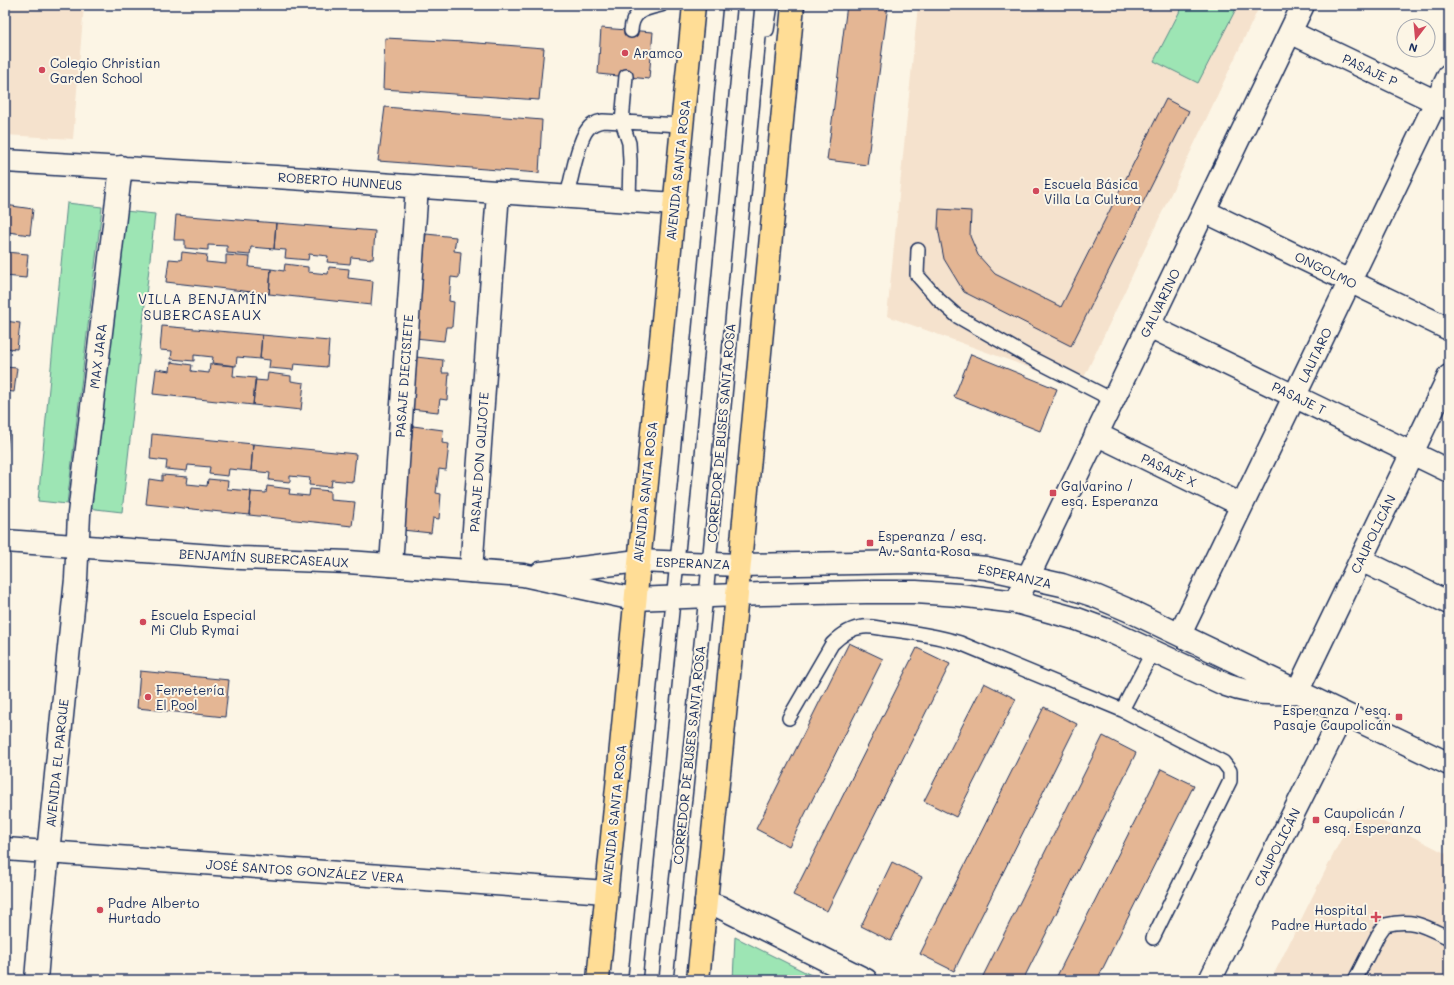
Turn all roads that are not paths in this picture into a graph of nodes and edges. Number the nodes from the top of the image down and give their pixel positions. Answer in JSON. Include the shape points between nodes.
{"nodes":[{"id":1,"x":661,"y":5,"type":"edge"},
{"id":2,"x":694,"y":5,"type":"edge"},
{"id":3,"x":730,"y":5,"type":"edge"},
{"id":4,"x":762,"y":5,"type":"edge"},
{"id":5,"x":771,"y":5,"type":"edge"},
{"id":6,"x":793,"y":5,"type":"edge"},
{"id":7,"x":1303,"y":5,"type":"edge"},
{"id":8,"x":631,"y":31,"type":"dead end"},
{"id":9,"x":1290,"y":32,"type":"junction"},
{"id":10,"x":1449,"y":75,"type":"edge"},
{"id":11,"x":626,"y":76,"type":"dead end"},
{"id":12,"x":752,"y":105,"type":"junction"},
{"id":13,"x":1443,"y":105,"type":"edge"},
{"id":14,"x":622,"y":122,"type":"junction"},
{"id":15,"x":682,"y":125,"type":"junction"},
{"id":16,"x":5,"y":161,"type":"edge"},
{"id":17,"x":121,"y":167,"type":"junction"},
{"id":18,"x":417,"y":186,"type":"junction"},
{"id":19,"x":498,"y":192,"type":"junction"},
{"id":20,"x":566,"y":196,"type":"junction"},
{"id":21,"x":629,"y":201,"type":"junction"},
{"id":22,"x":675,"y":204,"type":"junction"},
{"id":23,"x":1204,"y":211,"type":"junction"},
{"id":24,"x":918,"y":250,"type":"dead end"},
{"id":25,"x":1350,"y":281,"type":"junction"},
{"id":26,"x":1149,"y":326,"type":"junction"},
{"id":27,"x":1449,"y":329,"type":"edge"},
{"id":28,"x":1449,"y":376,"type":"edge"},
{"id":29,"x":1295,"y":396,"type":"junction"},
{"id":30,"x":1113,"y":400,"type":"junction"},
{"id":31,"x":1096,"y":434,"type":"junction"},
{"id":32,"x":1412,"y":453,"type":"junction"},
{"id":33,"x":1449,"y":471,"type":"edge"},
{"id":34,"x":1242,"y":505,"type":"junction"},
{"id":35,"x":5,"y":541,"type":"edge"},
{"id":36,"x":78,"y":546,"type":"junction"},
{"id":37,"x":1361,"y":560,"type":"junction"},
{"id":38,"x":638,"y":561,"type":"junction"},
{"id":39,"x":677,"y":562,"type":"junction"},
{"id":40,"x":708,"y":564,"type":"junction"},
{"id":41,"x":391,"y":565,"type":"junction"},
{"id":42,"x":739,"y":565,"type":"junction"},
{"id":43,"x":471,"y":571,"type":"junction"},
{"id":44,"x":523,"y":575,"type":"junction"},
{"id":45,"x":1028,"y":577,"type":"junction"},
{"id":46,"x":737,"y":595,"type":"junction"},
{"id":47,"x":706,"y":596,"type":"junction"},
{"id":48,"x":674,"y":597,"type":"junction"},
{"id":49,"x":634,"y":599,"type":"junction"},
{"id":50,"x":1016,"y":602,"type":"junction"},
{"id":51,"x":1449,"y":603,"type":"edge"},
{"id":52,"x":1180,"y":634,"type":"junction"},
{"id":53,"x":1153,"y":651,"type":"junction"},
{"id":54,"x":1297,"y":692,"type":"junction"},
{"id":55,"x":1122,"y":710,"type":"junction"},
{"id":56,"x":1343,"y":714,"type":"junction"},
{"id":57,"x":789,"y":718,"type":"dead end"},
{"id":58,"x":1449,"y":764,"type":"edge"},
{"id":59,"x":5,"y":849,"type":"edge"},
{"id":60,"x":48,"y":852,"type":"junction"},
{"id":61,"x":606,"y":892,"type":"junction"},
{"id":62,"x":706,"y":902,"type":"junction"},
{"id":63,"x":1153,"y":938,"type":"dead end"},
{"id":64,"x":1449,"y":938,"type":"edge"},
{"id":65,"x":36,"y":980,"type":"edge"},
{"id":66,"x":598,"y":980,"type":"edge"},
{"id":67,"x":635,"y":980,"type":"edge"},
{"id":68,"x":666,"y":980,"type":"edge"},
{"id":69,"x":698,"y":980,"type":"edge"},
{"id":70,"x":866,"y":980,"type":"edge"},
{"id":71,"x":1210,"y":980,"type":"edge"},
{"id":72,"x":1355,"y":980,"type":"edge"}],
"edges":[{"from":1,"to":8,"type":"lane","via":[[639,12],[633,20]]},
{"from":2,"to":15,"type":"main road","name":"AVENIDA SANTA ROSA"},
{"from":3,"to":39,"type":"lane"},
{"from":4,"to":12,"type":"lane","name":"CORREDOR DE BUSES SANTA ROSA"},
{"from":5,"to":12,"type":"lane"},
{"from":6,"to":42,"type":"main road"},
{"from":7,"to":9,"type":"street","name":"GALVARINO"},
{"from":9,"to":13,"type":"street","name":"PASAJE P"},
{"from":9,"to":23,"type":"street","name":"GALVARINO"},
{"from":10,"to":13,"type":"street","name":"LAUTARO"},
{"from":11,"to":14,"type":"lane"},
{"from":12,"to":40,"type":"lane","name":"CORREDOR DE BUSES SANTA ROSA"},
{"from":13,"to":25,"type":"street","name":"LAUTARO"},
{"from":14,"to":15,"type":"lane"},
{"from":14,"to":20,"type":"lane","via":[[597,122],[586,130]]},
{"from":14,"to":21,"type":"lane","via":[[629,144]]},
{"from":15,"to":22,"type":"main road","name":"AVENIDA SANTA ROSA"},
{"from":16,"to":17,"type":"street","name":"ROBERTO HUNNEUS"},
{"from":17,"to":18,"type":"street","name":"ROBERTO HUNNEUS"},
{"from":17,"to":36,"type":"street","name":"MAX JARA","via":[[80,508]]},
{"from":18,"to":19,"type":"street","name":"ROBERTO HUNNEUS"},
{"from":18,"to":41,"type":"street","name":"PASAJE DIECISIETE"},
{"from":19,"to":20,"type":"street","name":"ROBERTO HUNNEUS"},
{"from":19,"to":43,"type":"street","name":"PASAJE DON QUIJOTE"},
{"from":20,"to":21,"type":"street","name":"ROBERTO HUNNEUS"},
{"from":21,"to":22,"type":"street","name":"ROBERTO HUNNEUS"},
{"from":22,"to":38,"type":"main road","name":"AVENIDA SANTA ROSA"},
{"from":23,"to":25,"type":"street","name":"ONGOLMO"},
{"from":23,"to":26,"type":"street","name":"GALVARINO"},
{"from":24,"to":30,"type":"lane","via":[[917,275],[957,316],[1027,356]]},
{"from":25,"to":27,"type":"street","name":"ONGOLMO"},
{"from":25,"to":29,"type":"street","name":"LAUTARO"},
{"from":26,"to":29,"type":"street","name":"PASAJE T"},
{"from":26,"to":30,"type":"street","name":"GALVARINO"},
{"from":28,"to":32,"type":"street","name":"CAUPOLICÁN"},
{"from":29,"to":32,"type":"street","name":"PASAJE T"},
{"from":29,"to":34,"type":"street","name":"LAUTARO"},
{"from":30,"to":31,"type":"street","name":"GALVARINO"},
{"from":31,"to":34,"type":"street","name":"PASAJE X"},
{"from":31,"to":45,"type":"street","name":"GALVARINO"},
{"from":32,"to":33,"type":"street","name":"PASAJE T"},
{"from":32,"to":37,"type":"street","name":"CAUPOLICÁN"},
{"from":34,"to":52,"type":"street","name":"LAUTARO"},
{"from":35,"to":36,"type":"street","name":"BENJAMÍN SUBERCASEAUX"},
{"from":36,"to":41,"type":"street","name":"BENJAMÍN SUBERCASEAUX","via":[[241,558]]},
{"from":36,"to":60,"type":"street","name":"AVENIDA EL PARQUE"},
{"from":37,"to":51,"type":"street"},
{"from":37,"to":54,"type":"street","name":"CAUPOLICÁN"},
{"from":38,"to":39,"type":"street","name":"ESPERANZA"},
{"from":38,"to":44,"type":"street","name":"BENJAMÍN SUBERCASEAUX"},
{"from":38,"to":49,"type":"main road","name":"AVENIDA SANTA ROSA"},
{"from":39,"to":40,"type":"street","name":"ESPERANZA"},
{"from":39,"to":48,"type":"lane"},
{"from":40,"to":42,"type":"street","name":"ESPERANZA"},
{"from":40,"to":47,"type":"lane","name":"CORREDOR DE BUSES SANTA ROSA"},
{"from":41,"to":43,"type":"street","name":"BENJAMÍN SUBERCASEAUX"},
{"from":42,"to":45,"type":"street","name":"ESPERANZA","via":[[911,562],[986,568]]},
{"from":42,"to":46,"type":"main road"},
{"from":43,"to":44,"type":"street","name":"BENJAMÍN SUBERCASEAUX"},
{"from":44,"to":49,"type":"street","name":"BENJAMÍN SUBERCASEAUX"},
{"from":45,"to":50,"type":"street","name":"GALVARINO"},
{"from":45,"to":52,"type":"street","name":"ESPERANZA","via":[[1095,596]]},
{"from":46,"to":47,"type":"street","name":"ESPERANZA"},
{"from":46,"to":50,"type":"street","name":"ESPERANZA","via":[[916,592],[959,594]]},
{"from":46,"to":62,"type":"main road"},
{"from":47,"to":48,"type":"street","name":"ESPERANZA"},
{"from":47,"to":68,"type":"lane","name":"CORREDOR DE BUSES SANTA ROSA"},
{"from":48,"to":49,"type":"street","name":"ESPERANZA"},
{"from":48,"to":67,"type":"lane"},
{"from":49,"to":61,"type":"main road","name":"AVENIDA SANTA ROSA"},
{"from":50,"to":53,"type":"street","name":"ESPERANZA","via":[[1077,619]]},
{"from":52,"to":54,"type":"street","name":"ESPERANZA"},
{"from":53,"to":54,"type":"street","name":"ESPERANZA","via":[[1242,691],[1278,695]]},
{"from":53,"to":55,"type":"lane"},
{"from":54,"to":56,"type":"street","name":"ESPERANZA"},
{"from":55,"to":57,"type":"lane","via":[[960,643],[937,636],[863,626],[841,635],[832,644]]},
{"from":55,"to":63,"type":"lane","via":[[1223,762],[1231,776]]},
{"from":56,"to":58,"type":"street","name":"ESPERANZA"},
{"from":56,"to":71,"type":"street","name":"CAUPOLICÁN"},
{"from":59,"to":60,"type":"street","name":"JOSÉ SANTOS GONZÁLEZ VERA"},
{"from":60,"to":61,"type":"street","name":"JOSÉ SANTOS GONZÁLEZ VERA"},
{"from":60,"to":65,"type":"street","name":"AVENIDA EL PARQUE"},
{"from":61,"to":66,"type":"main road","name":"AVENIDA SANTA ROSA"},
{"from":62,"to":69,"type":"main road"},
{"from":62,"to":70,"type":"street"},
{"from":64,"to":72,"type":"lane","via":[[1413,922],[1385,925]]}]}
